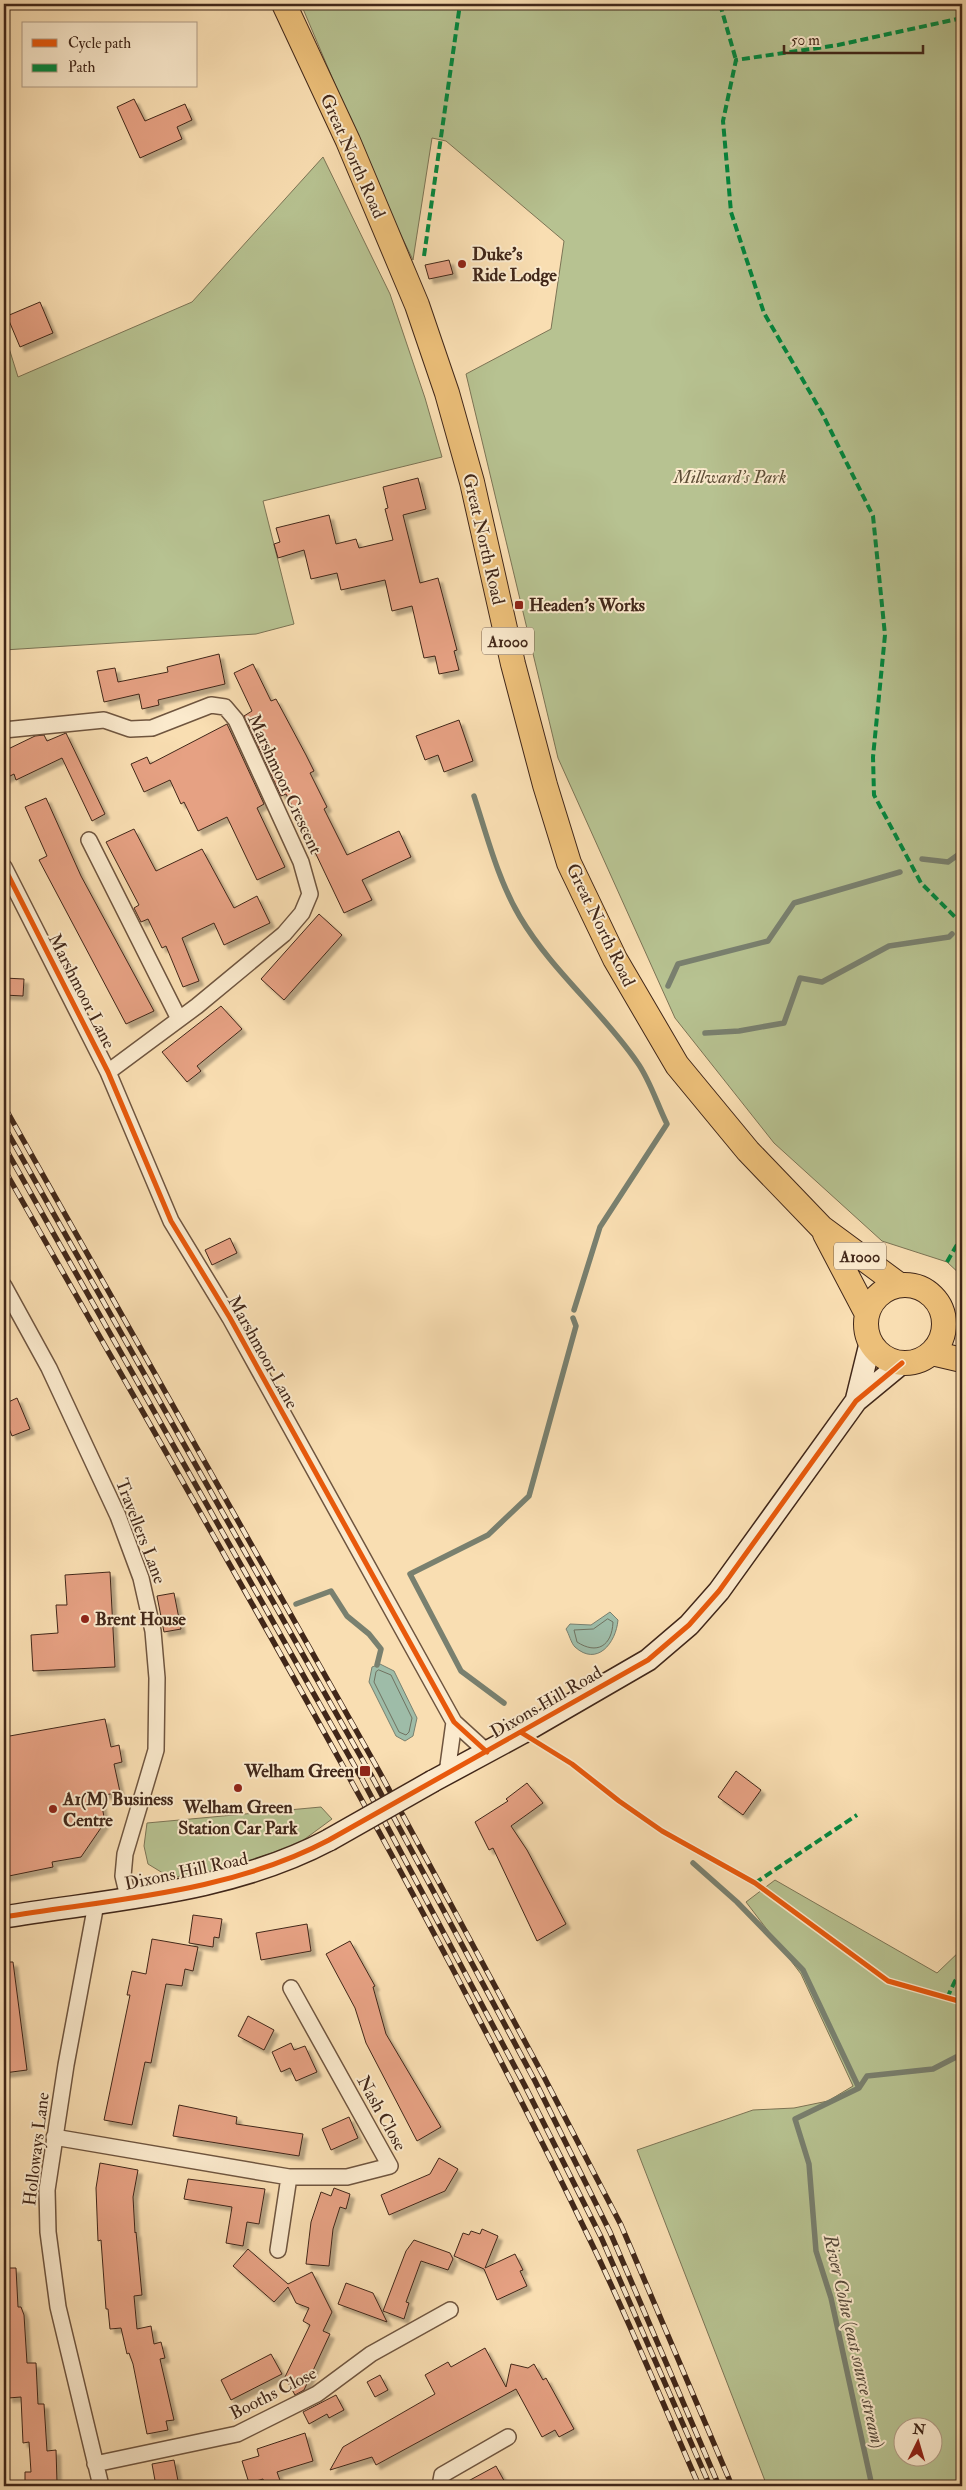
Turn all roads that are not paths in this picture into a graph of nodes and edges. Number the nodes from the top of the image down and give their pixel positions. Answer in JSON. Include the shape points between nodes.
{"nodes":[{"id":1,"x":284,"y":4,"type":"edge"},
{"id":2,"x":4,"y":730,"type":"edge"},
{"id":3,"x":89,"y":840,"type":"dead end"},
{"id":4,"x":4,"y":867,"type":"edge"},
{"id":5,"x":179,"y":1019,"type":"junction"},
{"id":6,"x":108,"y":1072,"type":"junction"},
{"id":7,"x":822,"y":1228,"type":"junction"},
{"id":8,"x":898,"y":1284,"type":"junction"},
{"id":9,"x":4,"y":1286,"type":"edge"},
{"id":10,"x":866,"y":1312,"type":"junction"},
{"id":11,"x":953,"y":1321,"type":"edge"},
{"id":12,"x":870,"y":1344,"type":"junction"},
{"id":13,"x":932,"y":1353,"type":"junction"},
{"id":14,"x":962,"y":1360,"type":"edge"},
{"id":15,"x":902,"y":1363,"type":"junction"},
{"id":16,"x":856,"y":1401,"type":"junction"},
{"id":17,"x":454,"y":1722,"type":"junction"},
{"id":18,"x":487,"y":1752,"type":"junction"},
{"id":19,"x":440,"y":1777,"type":"junction"},
{"id":20,"x":128,"y":1897,"type":"junction"},
{"id":21,"x":96,"y":1904,"type":"junction"},
{"id":22,"x":4,"y":1917,"type":"edge"},
{"id":23,"x":291,"y":1988,"type":"dead end"},
{"id":24,"x":54,"y":2137,"type":"junction"},
{"id":25,"x":288,"y":2177,"type":"junction"},
{"id":26,"x":278,"y":2250,"type":"dead end"},
{"id":27,"x":450,"y":2310,"type":"dead end"},
{"id":28,"x":508,"y":2437,"type":"dead end"},
{"id":29,"x":95,"y":2464,"type":"junction"},
{"id":30,"x":101,"y":2486,"type":"edge"},
{"id":31,"x":440,"y":2486,"type":"edge"}],
"edges":[{"from":1,"to":7,"type":"main road","name":"Great North Road","number":"A1000","via":[[348,141],[417,305],[447,393],[472,482],[513,664],[569,863],[615,959],[677,1065],[748,1151]]},
{"from":2,"to":5,"type":"street","name":"Marshmoor Crescent","via":[[104,720],[130,729],[152,728],[211,705],[225,707],[236,720],[302,862],[310,894],[302,913],[284,934]]},
{"from":3,"to":5,"type":"street"},
{"from":4,"to":6,"type":"street","name":"Marshmoor Lane"},
{"from":5,"to":6,"type":"street","name":"Marshmoor Crescent"},
{"from":6,"to":17,"type":"street","name":"Marshmoor Lane","via":[[171,1221],[230,1318]]},
{"from":7,"to":8,"type":"main road","name":"Great North Road","number":"A1000"},
{"from":7,"to":10,"type":"main road","name":"Great North Road","number":"A1000"},
{"from":8,"to":10,"type":"main road","via":[[873,1299]]},
{"from":8,"to":11,"type":"main road","via":[[913,1285],[927,1291]]},
{"from":9,"to":20,"type":"street","name":"Travellers Lane","via":[[49,1368],[118,1516],[141,1578],[153,1631],[157,1678],[156,1750],[125,1854],[123,1876]]},
{"from":10,"to":12,"type":"main road","via":[[865,1330]]},
{"from":11,"to":13,"type":"main road","via":[[944,1328]]},
{"from":12,"to":15,"type":"main road","via":[[892,1362]]},
{"from":12,"to":16,"type":"street","name":"Dixons Hill Road"},
{"from":13,"to":14,"type":"main road"},
{"from":13,"to":15,"type":"main road","via":[[918,1361]]},
{"from":15,"to":16,"type":"street","name":"Dixons Hill Road"},
{"from":16,"to":18,"type":"street","name":"Dixons Hill Road","via":[[719,1591],[689,1625],[648,1660]]},
{"from":17,"to":18,"type":"street","name":"Marshmoor Lane"},
{"from":17,"to":19,"type":"street"},
{"from":18,"to":19,"type":"street","name":"Dixons Hill Road"},
{"from":19,"to":20,"type":"street","name":"Dixons Hill Road","bridge":true,"via":[[329,1840],[276,1865],[199,1886]]},
{"from":20,"to":21,"type":"street","name":"Dixons Hill Road"},
{"from":21,"to":22,"type":"street","name":"Dixons Hill Road"},
{"from":21,"to":24,"type":"street","name":"Holloways Lane"},
{"from":23,"to":25,"type":"street","name":"Nash Close","via":[[390,2166],[347,2177]]},
{"from":24,"to":25,"type":"street","name":"Nash Close"},
{"from":24,"to":29,"type":"street","name":"Holloways Lane","via":[[47,2190],[52,2272]]},
{"from":25,"to":26,"type":"street"},
{"from":27,"to":29,"type":"street","name":"Booths Close","via":[[371,2354],[317,2394],[237,2434]]},
{"from":28,"to":31,"type":"street","via":[[442,2475]]},
{"from":29,"to":30,"type":"street","name":"Holloways Lane"}]}
